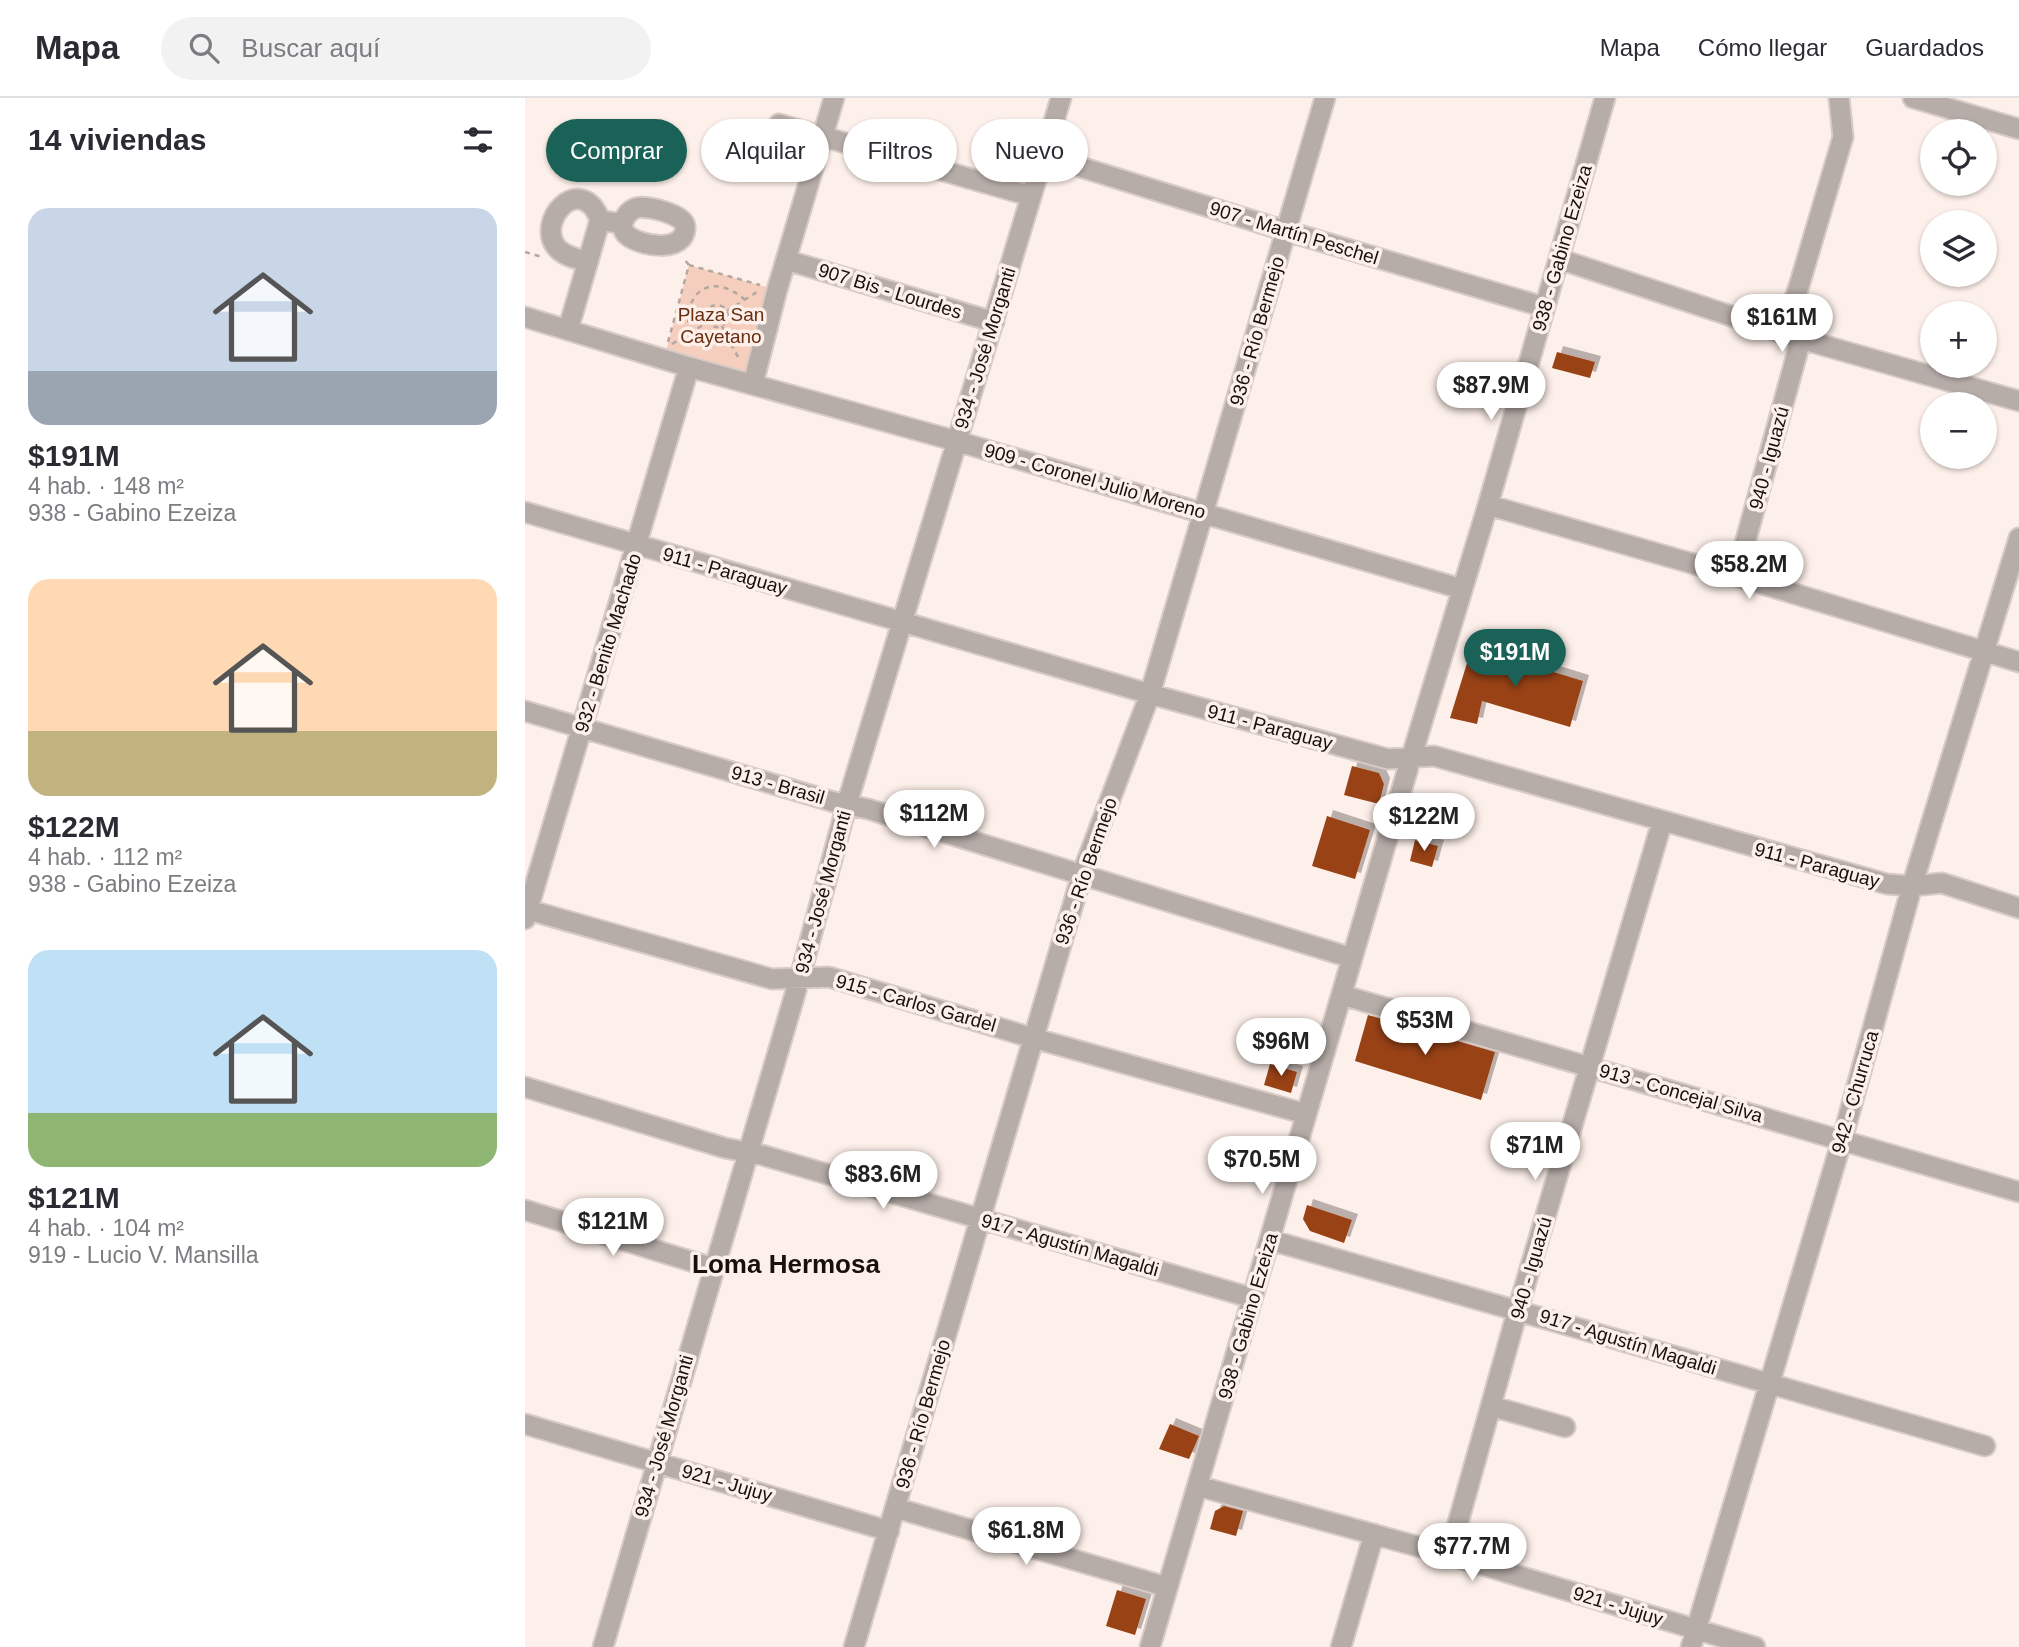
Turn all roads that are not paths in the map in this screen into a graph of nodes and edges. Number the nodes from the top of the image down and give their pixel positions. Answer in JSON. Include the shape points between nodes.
{"nodes":[{"id":1,"x":834,"y":98,"type":"edge"},
{"id":2,"x":1061,"y":98,"type":"edge"},
{"id":3,"x":1325,"y":98,"type":"edge"},
{"id":4,"x":1605,"y":98,"type":"edge"},
{"id":5,"x":1839,"y":98,"type":"edge"},
{"id":6,"x":1913,"y":98,"type":"edge"},
{"id":7,"x":827,"y":119,"type":"edge"},
{"id":8,"x":1055,"y":119,"type":"edge"},
{"id":9,"x":2019,"y":129,"type":"edge"},
{"id":10,"x":829,"y":138,"type":"edge"},
{"id":11,"x":1088,"y":169,"type":"edge"},
{"id":12,"x":809,"y":182,"type":"edge"},
{"id":13,"x":1036,"y":182,"type":"edge"},
{"id":14,"x":1031,"y":196,"type":"junction"},
{"id":15,"x":600,"y":220,"type":"junction"},
{"id":16,"x":622,"y":224,"type":"junction"},
{"id":17,"x":1286,"y":231,"type":"junction"},
{"id":18,"x":1559,"y":259,"type":"junction"},
{"id":19,"x":786,"y":260,"type":"junction"},
{"id":20,"x":588,"y":262,"type":"junction"},
{"id":21,"x":1544,"y":307,"type":"junction"},
{"id":22,"x":525,"y":317,"type":"edge"},
{"id":23,"x":994,"y":322,"type":"junction"},
{"id":24,"x":568,"y":330,"type":"junction"},
{"id":25,"x":1774,"y":330,"type":"junction"},
{"id":26,"x":1801,"y":339,"type":"junction"},
{"id":27,"x":689,"y":367,"type":"junction"},
{"id":28,"x":753,"y":384,"type":"junction"},
{"id":29,"x":2019,"y":401,"type":"edge"},
{"id":30,"x":956,"y":441,"type":"junction"},
{"id":31,"x":1488,"y":505,"type":"junction"},
{"id":32,"x":525,"y":512,"type":"edge"},
{"id":33,"x":1204,"y":513,"type":"junction"},
{"id":34,"x":2019,"y":538,"type":"edge"},
{"id":35,"x":638,"y":545,"type":"junction"},
{"id":36,"x":1736,"y":576,"type":"junction"},
{"id":37,"x":1462,"y":589,"type":"junction"},
{"id":38,"x":903,"y":623,"type":"junction"},
{"id":39,"x":1984,"y":653,"type":"junction"},
{"id":40,"x":2019,"y":662,"type":"edge"},
{"id":41,"x":1150,"y":694,"type":"junction"},
{"id":42,"x":525,"y":711,"type":"edge"},
{"id":43,"x":583,"y":728,"type":"junction"},
{"id":44,"x":1412,"y":757,"type":"junction"},
{"id":45,"x":847,"y":804,"type":"junction"},
{"id":46,"x":1662,"y":822,"type":"junction"},
{"id":47,"x":1082,"y":874,"type":"junction"},
{"id":48,"x":1912,"y":886,"type":"junction"},
{"id":49,"x":2019,"y":908,"type":"edge"},
{"id":50,"x":526,"y":912,"type":"edge"},
{"id":51,"x":1352,"y":958,"type":"junction"},
{"id":52,"x":800,"y":977,"type":"junction"},
{"id":53,"x":1342,"y":995,"type":"junction"},
{"id":54,"x":1033,"y":1038,"type":"junction"},
{"id":55,"x":1591,"y":1066,"type":"junction"},
{"id":56,"x":525,"y":1087,"type":"edge"},
{"id":57,"x":1306,"y":1114,"type":"junction"},
{"id":58,"x":1842,"y":1140,"type":"junction"},
{"id":59,"x":749,"y":1152,"type":"junction"},
{"id":60,"x":2019,"y":1192,"type":"edge"},
{"id":61,"x":525,"y":1210,"type":"edge"},
{"id":62,"x":980,"y":1219,"type":"junction"},
{"id":63,"x":1270,"y":1240,"type":"junction"},
{"id":64,"x":713,"y":1268,"type":"junction"},
{"id":65,"x":1252,"y":1298,"type":"junction"},
{"id":66,"x":1518,"y":1309,"type":"junction"},
{"id":67,"x":1769,"y":1385,"type":"junction"},
{"id":68,"x":1491,"y":1406,"type":"junction"},
{"id":69,"x":525,"y":1424,"type":"edge"},
{"id":70,"x":1565,"y":1427,"type":"dead end"},
{"id":71,"x":1985,"y":1446,"type":"dead end"},
{"id":72,"x":656,"y":1463,"type":"junction"},
{"id":73,"x":1198,"y":1486,"type":"junction"},
{"id":74,"x":896,"y":1508,"type":"junction"},
{"id":75,"x":888,"y":1531,"type":"junction"},
{"id":76,"x":1374,"y":1534,"type":"junction"},
{"id":77,"x":1449,"y":1555,"type":"junction"},
{"id":78,"x":1167,"y":1587,"type":"junction"},
{"id":79,"x":1694,"y":1638,"type":"edge"},
{"id":80,"x":603,"y":1647,"type":"edge"},
{"id":81,"x":854,"y":1647,"type":"edge"},
{"id":82,"x":1150,"y":1647,"type":"edge"},
{"id":83,"x":1341,"y":1647,"type":"edge"},
{"id":84,"x":1755,"y":1647,"type":"edge"}],
"edges":[{"from":1,"to":7,"type":"street"},
{"from":2,"to":8,"type":"street","name":"934 - José Morganti"},
{"from":3,"to":17,"type":"street","name":"936 - Río Bermejo"},
{"from":4,"to":18,"type":"street","name":"938 - Gabino Ezeiza"},
{"from":5,"to":25,"type":"street","via":[[1843,137],[1795,298],[1780,314]]},
{"from":6,"to":9,"type":"street"},
{"from":10,"to":14,"type":"street"},
{"from":11,"to":17,"type":"street","name":"907 - Martín Peschel"},
{"from":12,"to":19,"type":"street"},
{"from":13,"to":14,"type":"street","name":"934 - José Morganti"},
{"from":14,"to":23,"type":"street","name":"934 - José Morganti"},
{"from":15,"to":16,"type":"street"},
{"from":15,"to":20,"type":"street"},
{"from":15,"to":20,"type":"street","via":[[592,204],[578,198],[560,208],[551,225],[558,249]]},
{"from":16,"to":16,"type":"street","via":[[627,236],[666,246],[684,234],[685,225],[676,216],[645,207],[625,216]]},
{"from":17,"to":21,"type":"street","name":"907 - Martín Peschel"},
{"from":17,"to":33,"type":"street","name":"936 - Río Bermejo"},
{"from":18,"to":21,"type":"street","name":"938 - Gabino Ezeiza"},
{"from":18,"to":25,"type":"street"},
{"from":19,"to":23,"type":"street","name":"907 Bis - Lourdes"},
{"from":19,"to":28,"type":"street"},
{"from":20,"to":24,"type":"street"},
{"from":21,"to":31,"type":"street","name":"938 - Gabino Ezeiza"},
{"from":22,"to":24,"type":"street","name":"909 - Coronel Julio Moreno"},
{"from":23,"to":30,"type":"street","name":"934 - José Morganti"},
{"from":24,"to":27,"type":"street","name":"909 - Coronel Julio Moreno"},
{"from":25,"to":26,"type":"street"},
{"from":26,"to":29,"type":"street"},
{"from":26,"to":36,"type":"street","name":"940 - Iguazú"},
{"from":27,"to":28,"type":"street","name":"909 - Coronel Julio Moreno"},
{"from":27,"to":35,"type":"street","name":"932 - Benito Machado"},
{"from":28,"to":30,"type":"street","name":"909 - Coronel Julio Moreno"},
{"from":30,"to":33,"type":"street","name":"909 - Coronel Julio Moreno"},
{"from":30,"to":38,"type":"street","name":"934 - José Morganti"},
{"from":31,"to":36,"type":"street"},
{"from":31,"to":37,"type":"street","name":"938 - Gabino Ezeiza"},
{"from":32,"to":35,"type":"street","name":"911 - Paraguay"},
{"from":33,"to":37,"type":"street","name":"909 - Coronel Julio Moreno"},
{"from":33,"to":41,"type":"street","name":"936 - Río Bermejo"},
{"from":34,"to":39,"type":"street","name":"942 - Churruca"},
{"from":35,"to":38,"type":"street","name":"911 - Paraguay"},
{"from":35,"to":43,"type":"street","name":"932 - Benito Machado"},
{"from":36,"to":39,"type":"street"},
{"from":37,"to":44,"type":"street","name":"938 - Gabino Ezeiza"},
{"from":38,"to":41,"type":"street","name":"911 - Paraguay"},
{"from":38,"to":45,"type":"street","name":"934 - José Morganti"},
{"from":39,"to":40,"type":"street"},
{"from":39,"to":48,"type":"street","name":"942 - Churruca"},
{"from":41,"to":44,"type":"street","name":"911 - Paraguay","via":[[1388,760]]},
{"from":41,"to":47,"type":"street","name":"936 - Río Bermejo"},
{"from":42,"to":43,"type":"street","name":"913 - Brasil"},
{"from":43,"to":45,"type":"street","name":"913 - Brasil"},
{"from":43,"to":50,"type":"street","name":"932 - Benito Machado"},
{"from":44,"to":46,"type":"street","name":"911 - Paraguay","via":[[1434,756]]},
{"from":44,"to":51,"type":"street","name":"938 - Gabino Ezeiza"},
{"from":45,"to":47,"type":"street","name":"913 - Brasil"},
{"from":45,"to":52,"type":"street","name":"934 - José Morganti"},
{"from":46,"to":48,"type":"street","name":"911 - Paraguay","via":[[1887,884]]},
{"from":46,"to":55,"type":"street","name":"940 - Iguazú"},
{"from":47,"to":51,"type":"street","name":"913 - Brasil"},
{"from":47,"to":54,"type":"street","name":"936 - Río Bermejo"},
{"from":48,"to":49,"type":"street","name":"911 - Paraguay","via":[[1942,883]]},
{"from":48,"to":58,"type":"street","name":"942 - Churruca"},
{"from":50,"to":52,"type":"street","name":"915 - Carlos Gardel","via":[[772,979]]},
{"from":51,"to":53,"type":"street","name":"938 - Gabino Ezeiza"},
{"from":52,"to":54,"type":"street","name":"915 - Carlos Gardel","via":[[829,977]]},
{"from":52,"to":59,"type":"street","name":"934 - José Morganti"},
{"from":53,"to":55,"type":"street","name":"913 - Concejal Silva"},
{"from":53,"to":57,"type":"street","name":"938 - Gabino Ezeiza"},
{"from":54,"to":57,"type":"street","name":"915 - Carlos Gardel"},
{"from":54,"to":62,"type":"street","name":"936 - Río Bermejo"},
{"from":55,"to":58,"type":"street","name":"913 - Concejal Silva"},
{"from":55,"to":66,"type":"street","name":"940 - Iguazú"},
{"from":56,"to":59,"type":"street","name":"917 - Agustín Magaldi"},
{"from":57,"to":63,"type":"street","name":"938 - Gabino Ezeiza"},
{"from":58,"to":60,"type":"street","name":"913 - Concejal Silva"},
{"from":58,"to":67,"type":"street","name":"942 - Churruca"},
{"from":59,"to":62,"type":"street","name":"917 - Agustín Magaldi"},
{"from":59,"to":64,"type":"street","name":"934 - José Morganti"},
{"from":61,"to":64,"type":"street"},
{"from":62,"to":65,"type":"street","name":"917 - Agustín Magaldi"},
{"from":62,"to":74,"type":"street","name":"936 - Río Bermejo"},
{"from":63,"to":65,"type":"street","name":"938 - Gabino Ezeiza"},
{"from":63,"to":66,"type":"street","name":"917 - Agustín Magaldi"},
{"from":64,"to":72,"type":"street","name":"934 - José Morganti"},
{"from":65,"to":73,"type":"street","name":"938 - Gabino Ezeiza"},
{"from":66,"to":67,"type":"street","name":"917 - Agustín Magaldi"},
{"from":66,"to":68,"type":"street","name":"940 - Iguazú"},
{"from":67,"to":71,"type":"street","name":"917 - Agustín Magaldi"},
{"from":67,"to":79,"type":"street","name":"942 - Churruca"},
{"from":68,"to":70,"type":"street"},
{"from":68,"to":77,"type":"street","name":"940 - Iguazú"},
{"from":69,"to":72,"type":"street","name":"921 - Jujuy"},
{"from":72,"to":75,"type":"street","name":"921 - Jujuy"},
{"from":72,"to":80,"type":"street","name":"934 - José Morganti"},
{"from":73,"to":76,"type":"street","name":"921 - Jujuy"},
{"from":73,"to":78,"type":"street","name":"938 - Gabino Ezeiza"},
{"from":74,"to":75,"type":"street","name":"936 - Río Bermejo"},
{"from":74,"to":78,"type":"street"},
{"from":75,"to":81,"type":"street","name":"936 - Río Bermejo"},
{"from":76,"to":77,"type":"street","name":"921 - Jujuy"},
{"from":76,"to":83,"type":"street"},
{"from":77,"to":79,"type":"street","name":"921 - Jujuy"},
{"from":78,"to":82,"type":"street","name":"938 - Gabino Ezeiza"},
{"from":79,"to":84,"type":"street","name":"921 - Jujuy"}]}
